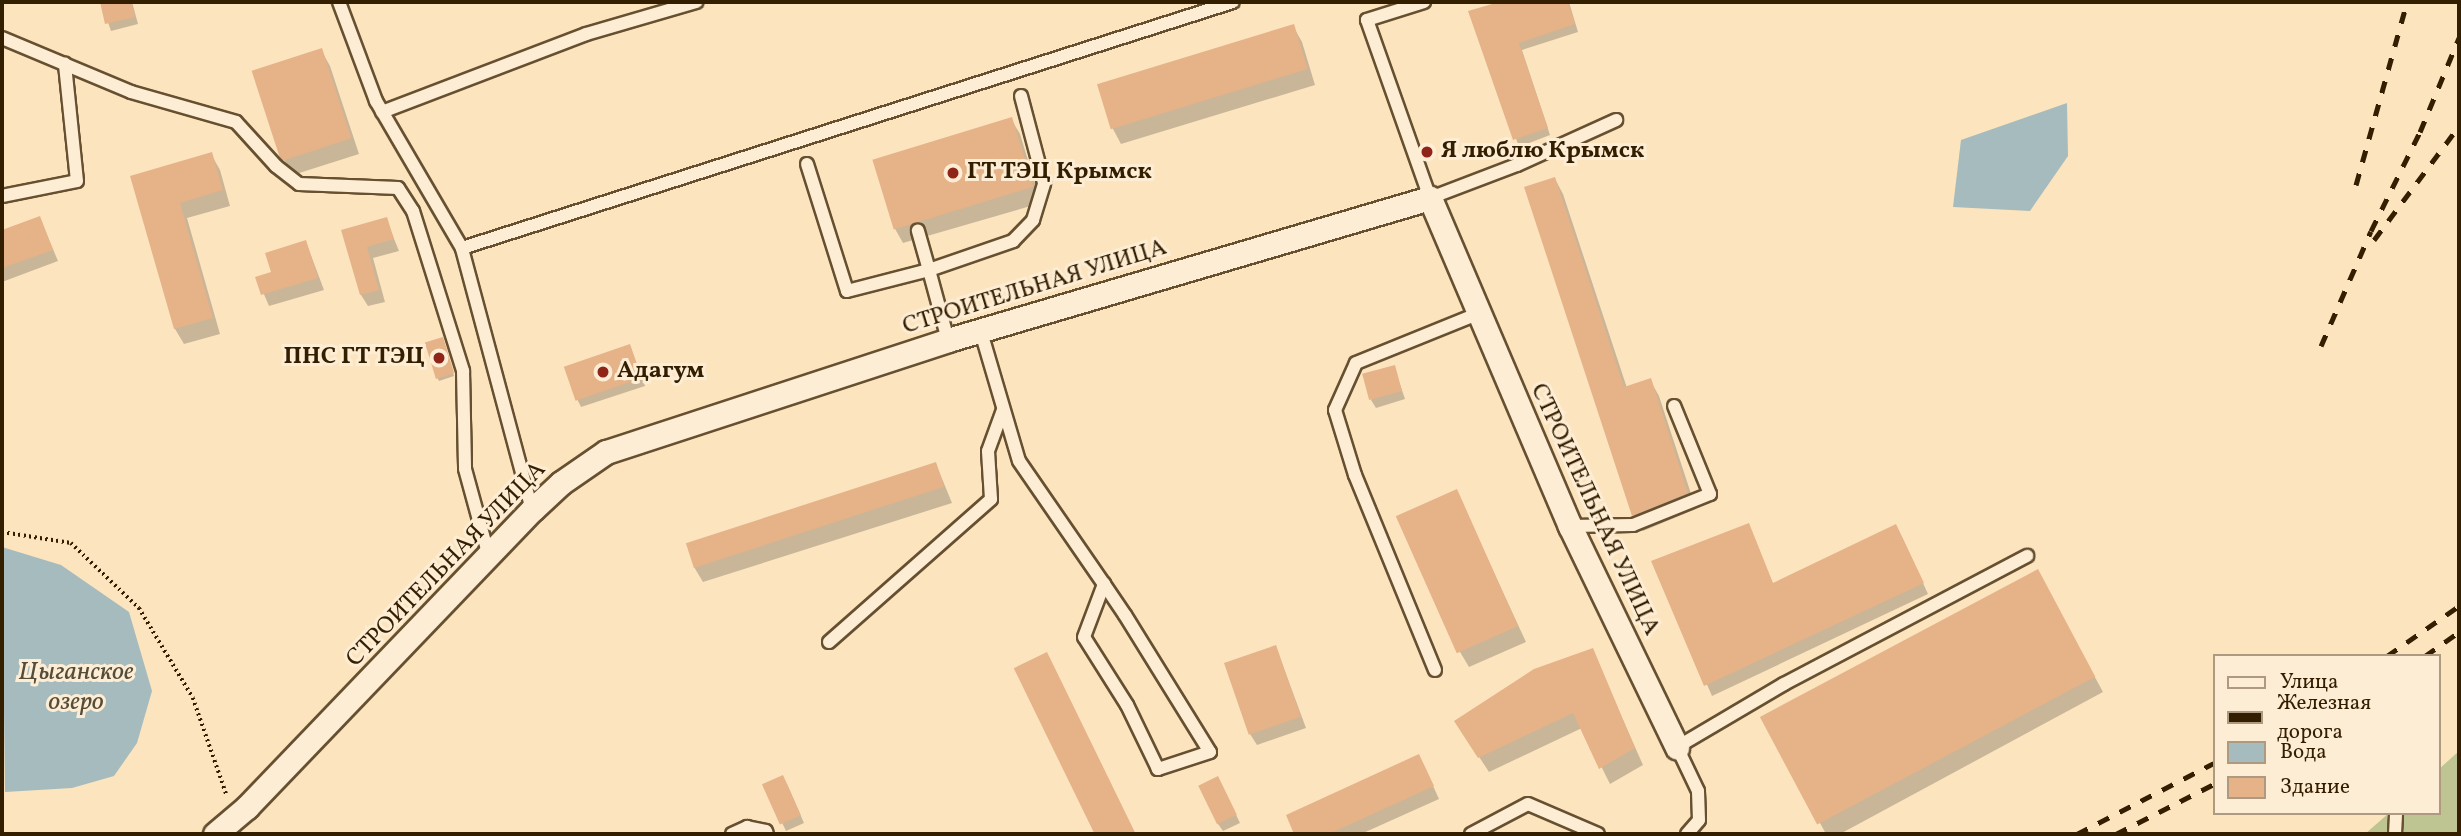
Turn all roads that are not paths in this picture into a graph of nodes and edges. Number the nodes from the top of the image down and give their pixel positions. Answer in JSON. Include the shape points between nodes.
{"nodes":[{"id":1,"x":339,"y":2,"type":"edge"},
{"id":2,"x":696,"y":2,"type":"edge"},
{"id":3,"x":1233,"y":2,"type":"edge"},
{"id":4,"x":1424,"y":2,"type":"edge"},
{"id":5,"x":2,"y":38,"type":"edge"},
{"id":6,"x":65,"y":64,"type":"junction"},
{"id":7,"x":1021,"y":96,"type":"dead end"},
{"id":8,"x":382,"y":112,"type":"junction"},
{"id":9,"x":1616,"y":120,"type":"dead end"},
{"id":10,"x":807,"y":164,"type":"dead end"},
{"id":11,"x":2,"y":196,"type":"edge"},
{"id":12,"x":1430,"y":198,"type":"junction"},
{"id":13,"x":918,"y":231,"type":"dead end"},
{"id":14,"x":461,"y":248,"type":"junction"},
{"id":15,"x":929,"y":270,"type":"junction"},
{"id":16,"x":1477,"y":314,"type":"junction"},
{"id":17,"x":981,"y":332,"type":"junction"},
{"id":18,"x":948,"y":340,"type":"junction"},
{"id":19,"x":1674,"y":406,"type":"dead end"},
{"id":20,"x":1003,"y":410,"type":"junction"},
{"id":21,"x":532,"y":510,"type":"junction"},
{"id":22,"x":1570,"y":526,"type":"junction"},
{"id":23,"x":2027,"y":556,"type":"dead end"},
{"id":24,"x":489,"y":557,"type":"junction"},
{"id":25,"x":1104,"y":584,"type":"junction"},
{"id":26,"x":829,"y":642,"type":"dead end"},
{"id":27,"x":1434,"y":670,"type":"dead end"},
{"id":28,"x":1676,"y":747,"type":"junction"},
{"id":29,"x":2396,"y":815,"type":"edge"},
{"id":30,"x":215,"y":834,"type":"edge"},
{"id":31,"x":732,"y":834,"type":"edge"},
{"id":32,"x":767,"y":834,"type":"edge"},
{"id":33,"x":1471,"y":834,"type":"edge"},
{"id":34,"x":1598,"y":834,"type":"edge"},
{"id":35,"x":1686,"y":834,"type":"edge"},
{"id":36,"x":2395,"y":834,"type":"edge"}],
"edges":[{"from":1,"to":8,"type":"lane"},
{"from":2,"to":8,"type":"lane","via":[[586,34]]},
{"from":3,"to":14,"type":"lane"},
{"from":4,"to":12,"type":"lane","via":[[1367,20]]},
{"from":5,"to":6,"type":"lane"},
{"from":6,"to":11,"type":"lane","via":[[77,181]]},
{"from":6,"to":24,"type":"lane","via":[[131,92],[236,122],[299,184],[398,188],[413,211],[463,370],[465,468]]},
{"from":7,"to":15,"type":"lane","via":[[1044,183],[1033,220],[1013,241]]},
{"from":8,"to":14,"type":"lane"},
{"from":9,"to":12,"type":"lane"},
{"from":10,"to":15,"type":"lane","via":[[847,291]]},
{"from":12,"to":16,"type":"street","name":"СТРОИТЕЛЬНАЯ УЛИЦА"},
{"from":12,"to":17,"type":"street","name":"СТРОИТЕЛЬНАЯ УЛИЦА"},
{"from":13,"to":15,"type":"lane"},
{"from":14,"to":21,"type":"lane"},
{"from":15,"to":18,"type":"lane"},
{"from":16,"to":22,"type":"street","name":"СТРОИТЕЛЬНАЯ УЛИЦА"},
{"from":16,"to":27,"type":"lane","via":[[1356,363],[1335,410],[1355,475]]},
{"from":17,"to":18,"type":"street","name":"СТРОИТЕЛЬНАЯ УЛИЦА"},
{"from":17,"to":20,"type":"lane"},
{"from":18,"to":21,"type":"street","name":"СТРОИТЕЛЬНАЯ УЛИЦА","via":[[606,452],[561,482]]},
{"from":19,"to":22,"type":"lane","via":[[1710,494],[1633,525]]},
{"from":20,"to":25,"type":"lane","via":[[1019,461]]},
{"from":20,"to":26,"type":"lane","via":[[988,451],[991,499]]},
{"from":21,"to":24,"type":"street","name":"СТРОИТЕЛЬНАЯ УЛИЦА"},
{"from":22,"to":28,"type":"street","name":"СТРОИТЕЛЬНАЯ УЛИЦА"},
{"from":23,"to":28,"type":"lane","via":[[1784,684]]},
{"from":24,"to":30,"type":"street","name":"СТРОИТЕЛЬНАЯ УЛИЦА"},
{"from":25,"to":25,"type":"lane","via":[[1125,615],[1210,752],[1158,769],[1084,637]]},
{"from":28,"to":35,"type":"lane","via":[[1698,791],[1699,820]]},
{"from":29,"to":36,"type":"lane"},
{"from":31,"to":32,"type":"lane","via":[[747,827]]},
{"from":33,"to":34,"type":"lane","via":[[1528,804]]}]}
